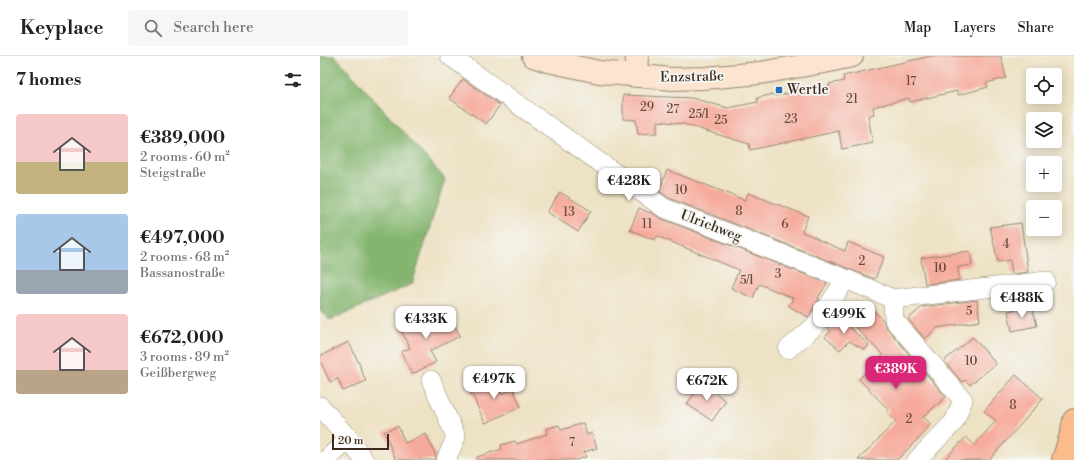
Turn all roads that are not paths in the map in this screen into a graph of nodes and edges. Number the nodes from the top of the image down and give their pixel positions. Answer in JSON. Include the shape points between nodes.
{"nodes":[{"id":1,"x":450,"y":56,"type":"edge"},
{"id":2,"x":532,"y":56,"type":"edge"},
{"id":3,"x":852,"y":56,"type":"edge"},
{"id":4,"x":637,"y":66,"type":"edge"},
{"id":5,"x":846,"y":279,"type":"junction"},
{"id":6,"x":1046,"y":281,"type":"dead end"},
{"id":7,"x":893,"y":300,"type":"junction"},
{"id":8,"x":788,"y":349,"type":"dead end"},
{"id":9,"x":431,"y":380,"type":"dead end"},
{"id":10,"x":320,"y":406,"type":"edge"},
{"id":11,"x":1074,"y":420,"type":"edge"},
{"id":12,"x":349,"y":440,"type":"junction"},
{"id":13,"x":326,"y":460,"type":"edge"},
{"id":14,"x":364,"y":460,"type":"edge"},
{"id":15,"x":446,"y":460,"type":"edge"},
{"id":16,"x":917,"y":460,"type":"edge"},
{"id":17,"x":1062,"y":460,"type":"edge"}],
"edges":[{"from":1,"to":5,"type":"street","name":"Ulrichweg","via":[[664,208]]},
{"from":2,"to":4,"type":"main road","name":"Enzstraße","via":[[598,72]]},
{"from":3,"to":4,"type":"main road","name":"Enzstraße","via":[[760,73],[672,80]]},
{"from":5,"to":7,"type":"street","name":"Ulrichweg"},
{"from":5,"to":8,"type":"street","via":[[815,326]]},
{"from":6,"to":7,"type":"street"},
{"from":7,"to":16,"type":"street","via":[[894,320],[963,400],[954,422]]},
{"from":9,"to":15,"type":"street","via":[[456,437]]},
{"from":10,"to":12,"type":"street"},
{"from":11,"to":17,"type":"main road"},
{"from":12,"to":13,"type":"street"},
{"from":12,"to":14,"type":"street"}]}
